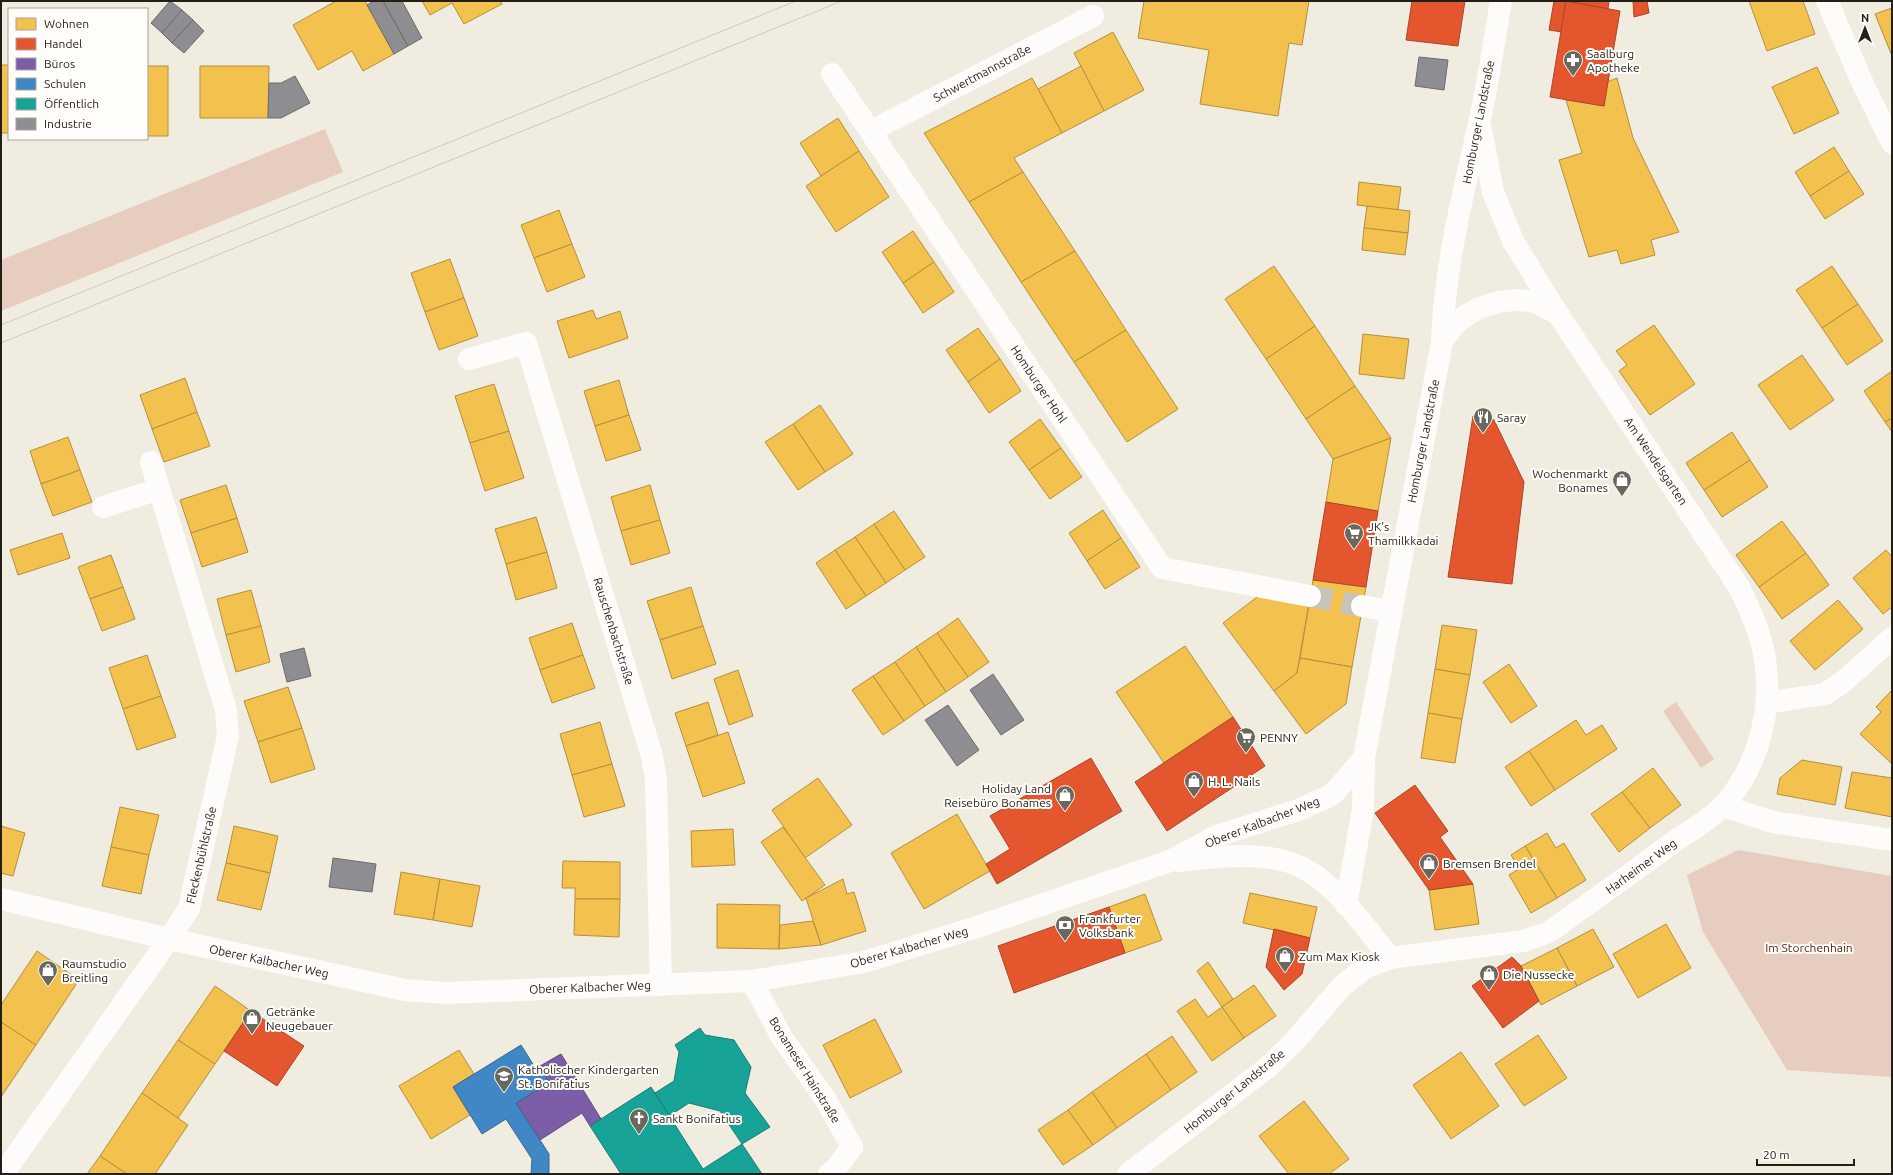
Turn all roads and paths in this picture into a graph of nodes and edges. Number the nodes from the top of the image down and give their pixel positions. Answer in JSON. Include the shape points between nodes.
{"nodes":[{"id":1,"x":1501,"y":1,"type":"edge"},
{"id":2,"x":1827,"y":1,"type":"edge"},
{"id":3,"x":1093,"y":16,"type":"dead end"},
{"id":4,"x":832,"y":74,"type":"dead end"},
{"id":5,"x":1480,"y":122,"type":"junction"},
{"id":6,"x":871,"y":131,"type":"junction"},
{"id":7,"x":1892,"y":143,"type":"edge"},
{"id":8,"x":1558,"y":314,"type":"junction"},
{"id":9,"x":1442,"y":342,"type":"junction"},
{"id":10,"x":469,"y":360,"type":"dead end"},
{"id":11,"x":150,"y":462,"type":"dead end"},
{"id":12,"x":159,"y":489,"type":"junction"},
{"id":13,"x":103,"y":507,"type":"dead end"},
{"id":14,"x":1310,"y":596,"type":"tunnel mouth"},
{"id":15,"x":1362,"y":606,"type":"tunnel mouth"},
{"id":16,"x":1391,"y":612,"type":"junction"},
{"id":17,"x":1892,"y":638,"type":"edge"},
{"id":18,"x":1766,"y":703,"type":"junction"},
{"id":19,"x":1364,"y":758,"type":"junction"},
{"id":20,"x":1723,"y":806,"type":"junction"},
{"id":21,"x":1892,"y":840,"type":"edge"},
{"id":22,"x":1170,"y":861,"type":"junction"},
{"id":23,"x":1,"y":900,"type":"edge"},
{"id":24,"x":1346,"y":905,"type":"junction"},
{"id":25,"x":169,"y":939,"type":"junction"},
{"id":26,"x":1390,"y":958,"type":"junction"},
{"id":27,"x":752,"y":981,"type":"junction"},
{"id":28,"x":661,"y":985,"type":"junction"},
{"id":29,"x":3,"y":1174,"type":"edge"},
{"id":30,"x":828,"y":1174,"type":"edge"},
{"id":31,"x":1128,"y":1174,"type":"edge"}],
"edges":[{"from":1,"to":5,"type":"street","name":"Homburger Landstraße"},
{"from":2,"to":7,"type":"street"},
{"from":3,"to":6,"type":"street","name":"Schwertmannstraße"},
{"from":4,"to":6,"type":"street","name":"Homburger Hohl"},
{"from":5,"to":8,"type":"street","name":"Am Wendelsgarten","via":[[1493,192],[1514,243]]},
{"from":5,"to":9,"type":"street","name":"Homburger Landstraße","via":[[1448,279],[1443,310]]},
{"from":6,"to":14,"type":"street","name":"Homburger Hohl","via":[[1162,568]]},
{"from":8,"to":9,"type":"street","via":[[1538,303],[1515,300],[1494,303],[1475,309],[1459,320]]},
{"from":8,"to":18,"type":"street","name":"Am Wendelsgarten","via":[[1739,587],[1754,619],[1763,649],[1767,678]]},
{"from":9,"to":16,"type":"street","name":"Homburger Landstraße"},
{"from":10,"to":28,"type":"street","name":"Rauschenbachstraße","via":[[526,343],[652,756],[656,780]]},
{"from":11,"to":12,"type":"street","name":"Fleckenbühlstraße"},
{"from":12,"to":13,"type":"street"},
{"from":12,"to":25,"type":"street","name":"Fleckenbühlstraße","via":[[226,710],[228,736],[189,908]]},
{"from":15,"to":16,"type":"street"},
{"from":16,"to":19,"type":"street","name":"Homburger Landstraße"},
{"from":17,"to":18,"type":"street","via":[[1843,682],[1825,694]]},
{"from":18,"to":20,"type":"street","name":"Am Wendelsgarten","via":[[1759,742],[1745,778]]},
{"from":19,"to":22,"type":"street","name":"Oberer Kalbacher Weg","via":[[1333,794],[1301,809],[1217,836]]},
{"from":19,"to":24,"type":"street","name":"Homburger Landstraße","via":[[1363,809]]},
{"from":20,"to":21,"type":"street","via":[[1773,822]]},
{"from":20,"to":26,"type":"street","name":"Harheimer Weg","via":[[1549,932],[1524,941]]},
{"from":22,"to":24,"type":"street","name":"Oberer Kalbacher Weg","via":[[1236,855],[1292,863],[1329,886]]},
{"from":22,"to":27,"type":"street","name":"Oberer Kalbacher Weg","via":[[974,928],[864,962]]},
{"from":23,"to":25,"type":"street","name":"Oberer Kalbacher Weg"},
{"from":24,"to":26,"type":"street","name":"Oberer Kalbacher Weg"},
{"from":25,"to":28,"type":"street","name":"Oberer Kalbacher Weg","via":[[405,990],[445,993]]},
{"from":25,"to":29,"type":"street","name":"Fleckenbühlstraße"},
{"from":26,"to":31,"type":"street","name":"Homburger Landstraße","via":[[1365,968],[1342,986],[1293,1043],[1268,1067]]},
{"from":27,"to":28,"type":"street","name":"Oberer Kalbacher Weg"},
{"from":27,"to":30,"type":"street","name":"Bonameser Hainstraße","via":[[781,1036],[826,1100],[852,1147],[837,1167]]}]}
